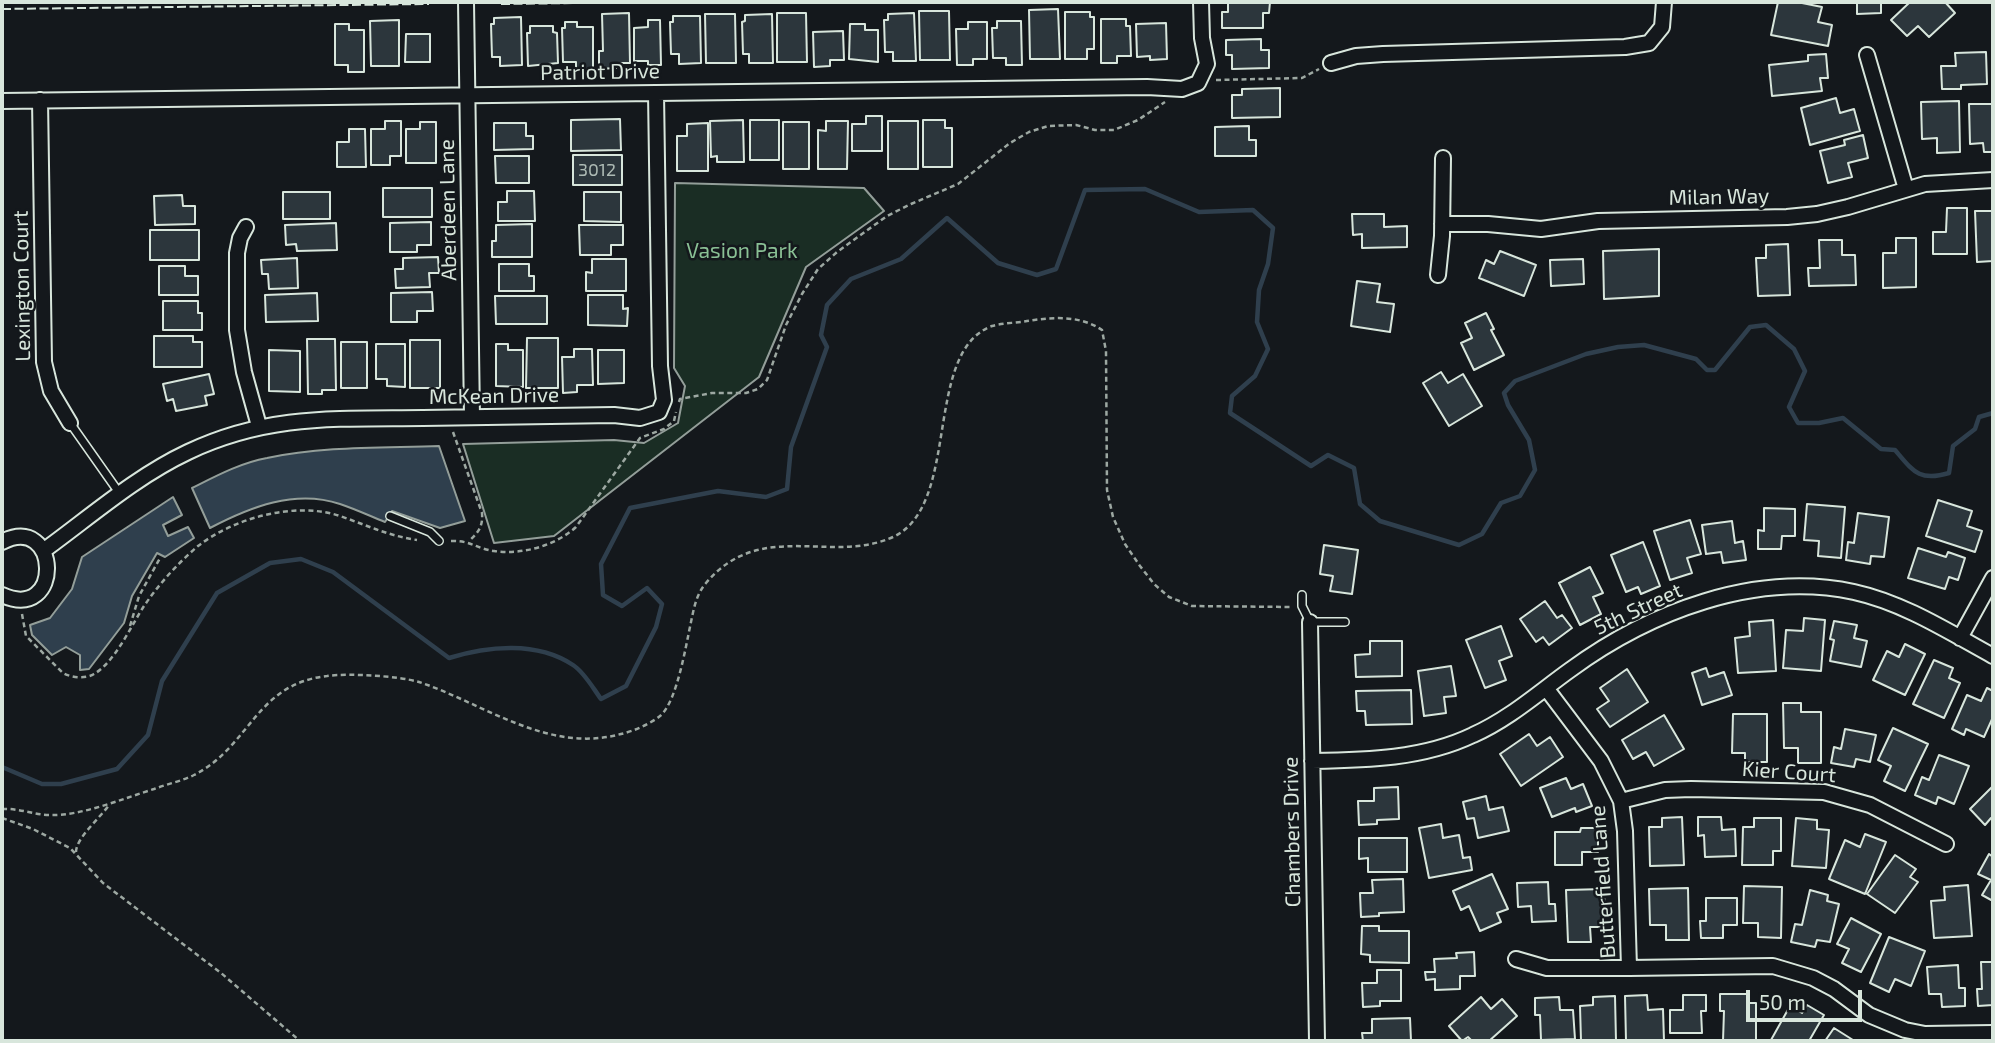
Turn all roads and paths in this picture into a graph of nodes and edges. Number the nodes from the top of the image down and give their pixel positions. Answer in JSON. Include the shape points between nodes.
{"nodes":[{"id":1,"x":466,"y":2,"type":"edge"},
{"id":2,"x":1201,"y":2,"type":"edge"},
{"id":3,"x":1664,"y":2,"type":"edge"},
{"id":4,"x":1867,"y":55,"type":"dead end"},
{"id":5,"x":1331,"y":63,"type":"joint"},
{"id":6,"x":1198,"y":83,"type":"junction"},
{"id":7,"x":1182,"y":89,"type":"junction"},
{"id":8,"x":656,"y":93,"type":"junction"},
{"id":9,"x":467,"y":95,"type":"junction"},
{"id":10,"x":40,"y":100,"type":"junction"},
{"id":11,"x":2,"y":101,"type":"edge"},
{"id":12,"x":1443,"y":158,"type":"dead end"},
{"id":13,"x":1993,"y":180,"type":"edge"},
{"id":14,"x":1906,"y":189,"type":"junction"},
{"id":15,"x":1442,"y":224,"type":"junction"},
{"id":16,"x":246,"y":227,"type":"dead end"},
{"id":17,"x":1438,"y":275,"type":"dead end"},
{"id":18,"x":453,"y":417,"type":"junction"},
{"id":19,"x":472,"y":417,"type":"junction"},
{"id":20,"x":70,"y":423,"type":"joint"},
{"id":21,"x":259,"y":426,"type":"junction"},
{"id":22,"x":120,"y":494,"type":"junction"},
{"id":23,"x":390,"y":516,"type":"dead end"},
{"id":24,"x":439,"y":541,"type":"junction"},
{"id":25,"x":469,"y":541,"type":"junction"},
{"id":26,"x":2,"y":542,"type":"edge"},
{"id":27,"x":43,"y":551,"type":"junction"},
{"id":28,"x":160,"y":558,"type":"dead end"},
{"id":29,"x":1993,"y":578,"type":"edge"},
{"id":30,"x":2,"y":595,"type":"edge"},
{"id":31,"x":1302,"y":595,"type":"dead end"},
{"id":32,"x":19,"y":600,"type":"junction"},
{"id":33,"x":1303,"y":606,"type":"junction"},
{"id":34,"x":1310,"y":622,"type":"junction"},
{"id":35,"x":1345,"y":622,"type":"dead end"},
{"id":36,"x":129,"y":630,"type":"junction"},
{"id":37,"x":1960,"y":638,"type":"junction"},
{"id":38,"x":1993,"y":656,"type":"edge"},
{"id":39,"x":1546,"y":688,"type":"junction"},
{"id":40,"x":1312,"y":761,"type":"junction"},
{"id":41,"x":1620,"y":801,"type":"junction"},
{"id":42,"x":110,"y":803,"type":"junction"},
{"id":43,"x":2,"y":809,"type":"edge"},
{"id":44,"x":2,"y":818,"type":"edge"},
{"id":45,"x":1946,"y":844,"type":"dead end"},
{"id":46,"x":76,"y":852,"type":"junction"},
{"id":47,"x":1516,"y":959,"type":"dead end"},
{"id":48,"x":1629,"y":968,"type":"junction"},
{"id":49,"x":1993,"y":1033,"type":"edge"},
{"id":50,"x":300,"y":1041,"type":"edge"},
{"id":51,"x":1317,"y":1041,"type":"edge"}],
"edges":[{"from":1,"to":9,"type":"street","name":"Aberdeen Lane"},
{"from":2,"to":6,"type":"street","via":[[1207,64]]},
{"from":3,"to":5,"type":"street","via":[[1662,27],[1649,43],[1382,54]]},
{"from":4,"to":14,"type":"street"},
{"from":5,"to":6,"type":"path","via":[[1302,78]]},
{"from":6,"to":7,"type":"street","name":"Patriot Drive"},
{"from":7,"to":8,"type":"street","name":"Patriot Drive"},
{"from":7,"to":25,"type":"path","via":[[1138,121],[1114,130],[1076,125],[1029,132],[958,184],[887,216],[818,269],[786,325],[767,380],[758,388],[680,399],[674,421],[640,438],[564,538],[549,545],[494,551]]},
{"from":8,"to":9,"type":"street","name":"Patriot Drive"},
{"from":8,"to":19,"type":"street","name":"McKean Drive","via":[[664,400],[659,412],[640,418]]},
{"from":9,"to":10,"type":"street","name":"Patriot Drive"},
{"from":9,"to":19,"type":"street","name":"Aberdeen Lane"},
{"from":10,"to":11,"type":"street","name":"Patriot Drive"},
{"from":10,"to":20,"type":"street","name":"Lexington Court","via":[[44,362],[51,391]]},
{"from":12,"to":15,"type":"street"},
{"from":13,"to":14,"type":"street","name":"Milan Way"},
{"from":14,"to":15,"type":"street","name":"Milan Way","via":[[1817,214],[1598,221],[1541,229]]},
{"from":15,"to":17,"type":"street"},
{"from":16,"to":21,"type":"street","via":[[237,253],[237,330]]},
{"from":18,"to":19,"type":"street","name":"McKean Drive"},
{"from":18,"to":21,"type":"street","name":"McKean Drive","via":[[333,419]]},
{"from":18,"to":25,"type":"path","via":[[453,434],[482,513],[479,532]]},
{"from":20,"to":22,"type":"lane"},
{"from":21,"to":22,"type":"street","name":"McKean Drive","via":[[187,453]]},
{"from":22,"to":27,"type":"street","name":"McKean Drive"},
{"from":23,"to":24,"type":"lane","via":[[430,532]]},
{"from":24,"to":25,"type":"path"},
{"from":24,"to":36,"type":"path","via":[[400,537],[314,510],[284,511],[215,534],[196,548],[167,576]]},
{"from":26,"to":27,"type":"street","via":[[23,538]]},
{"from":27,"to":32,"type":"street","via":[[49,567],[45,582],[35,594]]},
{"from":28,"to":36,"type":"path","via":[[139,596]]},
{"from":29,"to":37,"type":"street"},
{"from":30,"to":32,"type":"street"},
{"from":31,"to":33,"type":"lane"},
{"from":32,"to":36,"type":"path","via":[[26,636],[69,677],[92,676],[107,663]]},
{"from":33,"to":34,"type":"lane"},
{"from":33,"to":42,"type":"path","via":[[1192,606],[1169,597],[1154,584],[1125,544],[1107,490],[1102,330],[1072,318],[991,327],[968,344],[957,364],[932,479],[914,520],[898,535],[880,542],[780,546],[750,552],[722,568],[695,603],[673,694],[663,714],[646,724],[610,736],[555,735],[485,712],[413,680],[306,678],[267,702],[229,749],[193,776]]},
{"from":34,"to":35,"type":"lane"},
{"from":34,"to":40,"type":"street","name":"Chambers Drive"},
{"from":37,"to":38,"type":"street","name":"5th Street"},
{"from":37,"to":39,"type":"street","name":"5th Street","via":[[1907,610],[1855,593],[1822,587],[1751,589],[1718,597],[1632,632]]},
{"from":39,"to":40,"type":"street","name":"5th Street","via":[[1505,718],[1444,746],[1377,759]]},
{"from":39,"to":41,"type":"street","name":"Butterfield Lane","via":[[1601,761]]},
{"from":40,"to":51,"type":"street","name":"Chambers Drive"},
{"from":41,"to":45,"type":"street","name":"Kier Court","via":[[1678,789],[1824,792],[1870,805]]},
{"from":41,"to":48,"type":"street","name":"Butterfield Lane"},
{"from":42,"to":43,"type":"path","via":[[71,814]]},
{"from":42,"to":46,"type":"path","via":[[80,838]]},
{"from":44,"to":46,"type":"path"},
{"from":46,"to":50,"type":"path","via":[[103,883],[210,964]]},
{"from":47,"to":48,"type":"street","via":[[1547,968]]},
{"from":48,"to":49,"type":"street","name":"Butterfield Lane","via":[[1773,966],[1813,978],[1869,1015],[1905,1030],[1945,1035]]}]}
